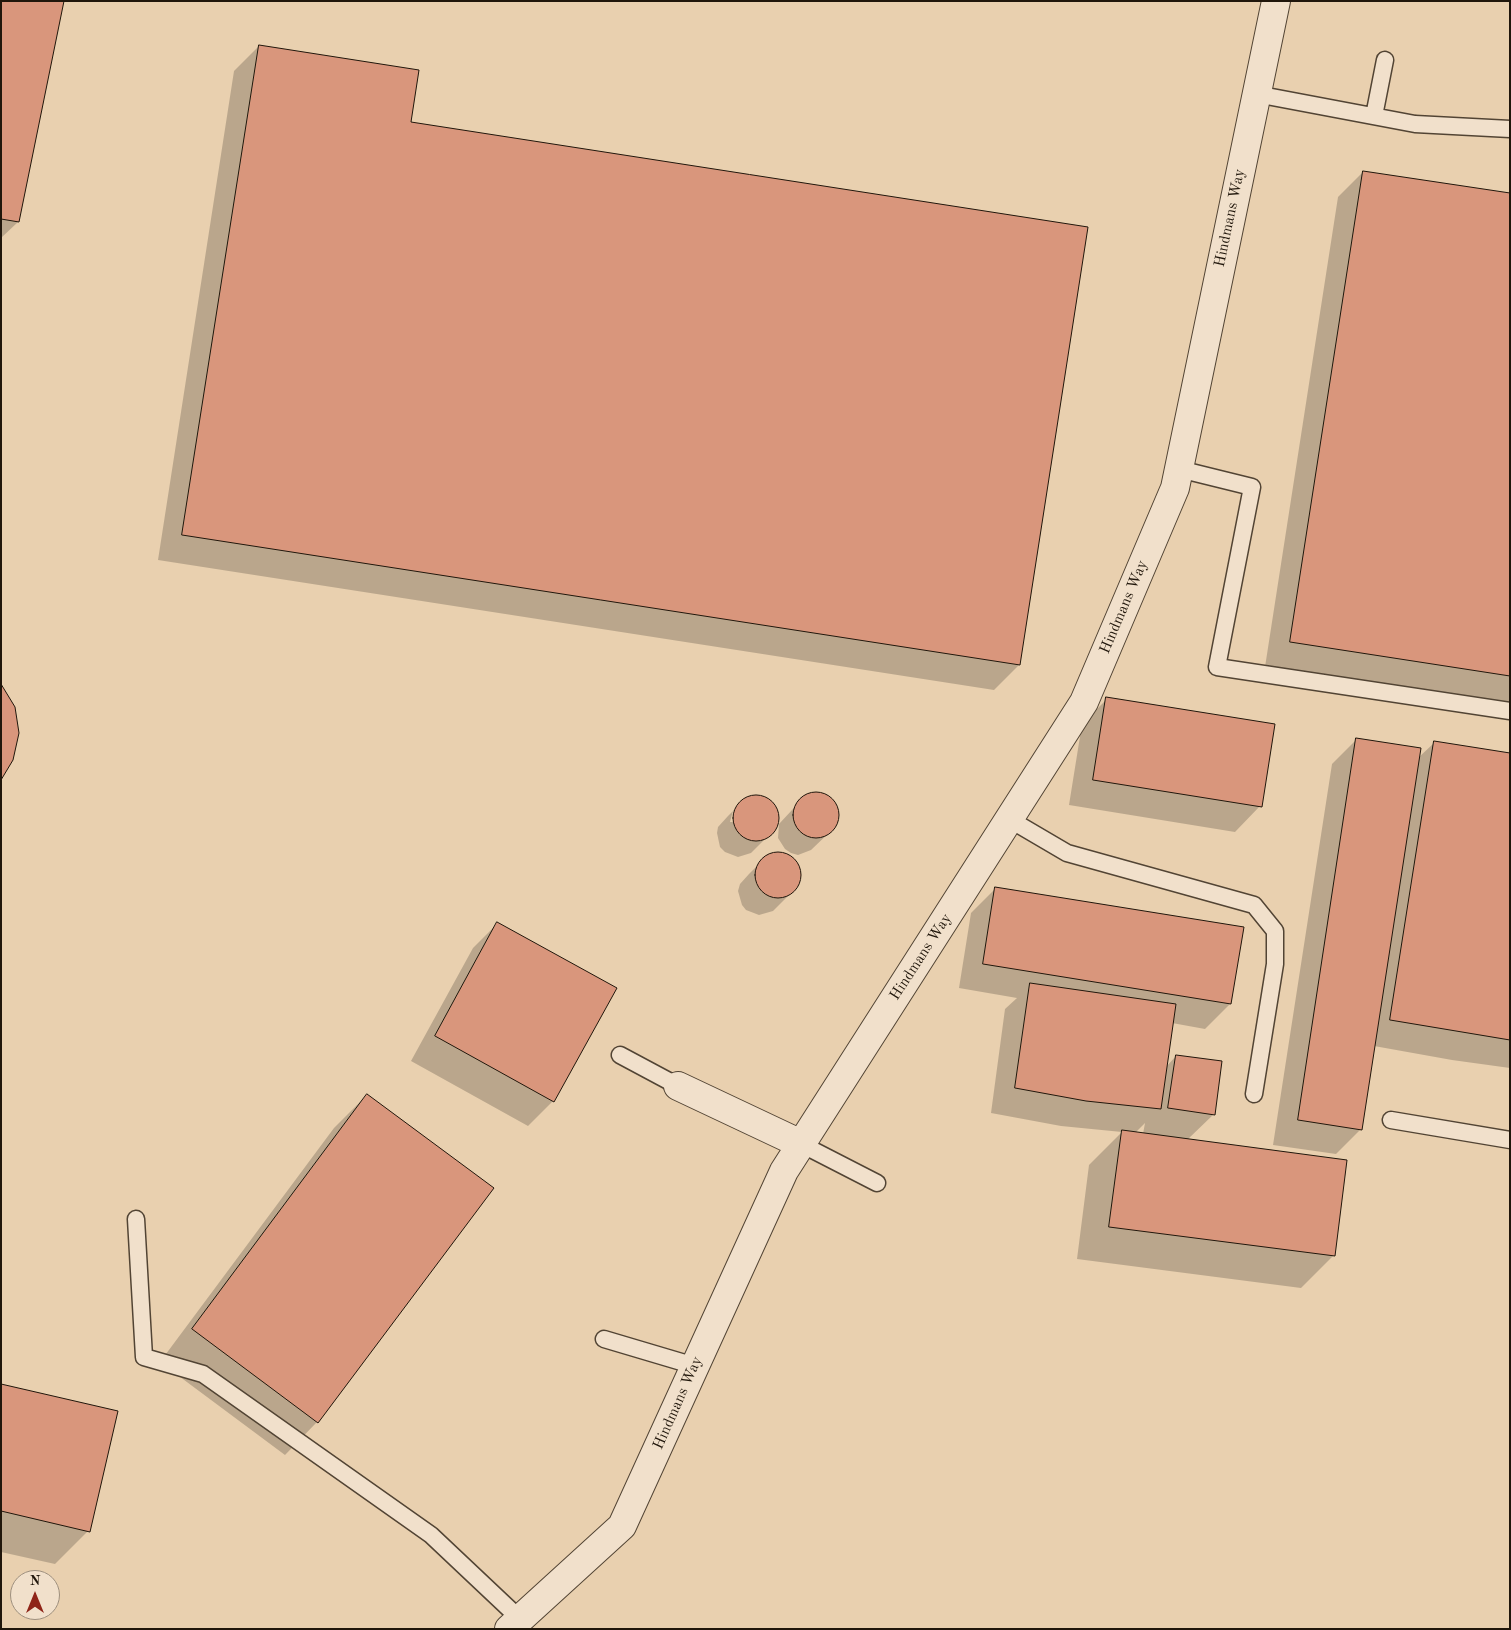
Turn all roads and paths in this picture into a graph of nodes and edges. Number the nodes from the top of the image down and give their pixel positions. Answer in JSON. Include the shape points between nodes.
{"nodes":[{"id":1,"x":1276,"y":1,"type":"edge"},
{"id":2,"x":1385,"y":60,"type":"dead end"},
{"id":3,"x":1256,"y":94,"type":"junction"},
{"id":4,"x":1374,"y":116,"type":"junction"},
{"id":5,"x":1510,"y":129,"type":"edge"},
{"id":6,"x":1179,"y":469,"type":"junction"},
{"id":7,"x":1510,"y":711,"type":"edge"},
{"id":8,"x":1009,"y":819,"type":"junction"},
{"id":9,"x":620,"y":1055,"type":"dead end"},
{"id":10,"x":678,"y":1086,"type":"joint"},
{"id":11,"x":1254,"y":1094,"type":"dead end"},
{"id":12,"x":1391,"y":1120,"type":"dead end"},
{"id":13,"x":1510,"y":1140,"type":"edge"},
{"id":14,"x":801,"y":1144,"type":"junction"},
{"id":15,"x":877,"y":1183,"type":"dead end"},
{"id":16,"x":136,"y":1219,"type":"dead end"},
{"id":17,"x":604,"y":1339,"type":"dead end"},
{"id":18,"x":695,"y":1366,"type":"junction"},
{"id":19,"x":515,"y":1624,"type":"edge"}],
"edges":[{"from":1,"to":3,"type":"street","name":"Hindmans Way"},
{"from":2,"to":4,"type":"lane"},
{"from":3,"to":4,"type":"lane"},
{"from":3,"to":6,"type":"street","name":"Hindmans Way"},
{"from":4,"to":5,"type":"lane","via":[[1415,124]]},
{"from":6,"to":7,"type":"lane","via":[[1252,487],[1217,666]]},
{"from":6,"to":8,"type":"street","name":"Hindmans Way","via":[[1175,488],[1084,702]]},
{"from":8,"to":11,"type":"lane","via":[[1067,853],[1254,905],[1275,931],[1275,964]]},
{"from":8,"to":14,"type":"street","name":"Hindmans Way"},
{"from":9,"to":10,"type":"lane"},
{"from":10,"to":14,"type":"street"},
{"from":12,"to":13,"type":"lane"},
{"from":14,"to":15,"type":"lane"},
{"from":14,"to":18,"type":"street","name":"Hindmans Way","via":[[784,1171]]},
{"from":16,"to":19,"type":"lane","via":[[144,1357],[203,1374],[431,1535]]},
{"from":17,"to":18,"type":"lane"},
{"from":18,"to":19,"type":"street","name":"Hindmans Way","via":[[622,1526]]}]}
